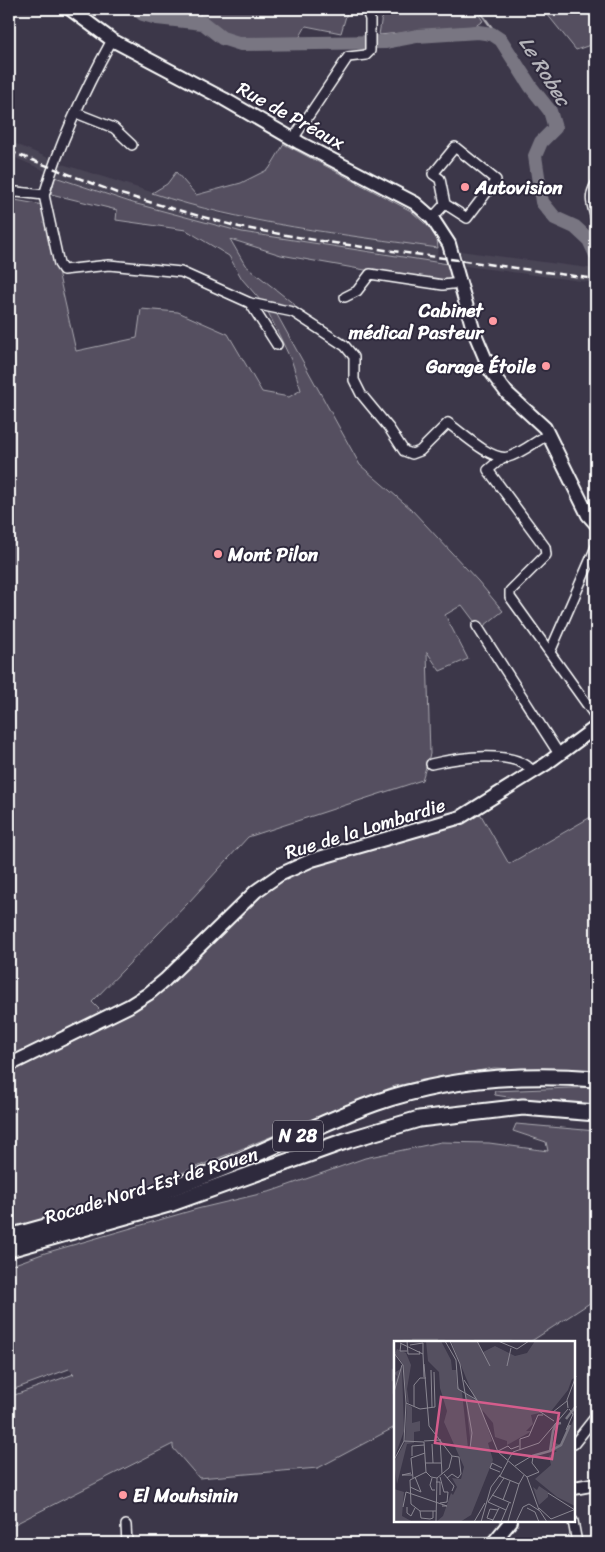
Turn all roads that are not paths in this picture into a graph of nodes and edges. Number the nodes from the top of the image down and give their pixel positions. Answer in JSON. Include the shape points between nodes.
{"nodes":[{"id":1,"x":70,"y":9,"type":"edge"},
{"id":2,"x":366,"y":9,"type":"edge"},
{"id":3,"x":112,"y":40,"type":"junction"},
{"id":4,"x":76,"y":113,"type":"junction"},
{"id":5,"x":293,"y":139,"type":"junction"},
{"id":6,"x":132,"y":145,"type":"dead end"},
{"id":7,"x":596,"y":184,"type":"edge"},
{"id":8,"x":9,"y":194,"type":"edge"},
{"id":9,"x":44,"y":195,"type":"junction"},
{"id":10,"x":445,"y":204,"type":"junction"},
{"id":11,"x":432,"y":218,"type":"junction"},
{"id":12,"x":596,"y":219,"type":"edge"},
{"id":13,"x":460,"y":283,"type":"junction"},
{"id":14,"x":345,"y":297,"type":"dead end"},
{"id":15,"x":250,"y":303,"type":"junction"},
{"id":16,"x":277,"y":345,"type":"dead end"},
{"id":17,"x":548,"y":434,"type":"junction"},
{"id":18,"x":502,"y":458,"type":"junction"},
{"id":19,"x":596,"y":524,"type":"edge"},
{"id":20,"x":596,"y":547,"type":"edge"},
{"id":21,"x":478,"y":626,"type":"dead end"},
{"id":22,"x":550,"y":652,"type":"junction"},
{"id":23,"x":596,"y":718,"type":"edge"},
{"id":24,"x":596,"y":727,"type":"edge"},
{"id":25,"x":559,"y":754,"type":"junction"},
{"id":26,"x":431,"y":764,"type":"dead end"},
{"id":27,"x":533,"y":772,"type":"junction"},
{"id":28,"x":9,"y":1065,"type":"edge"},
{"id":29,"x":596,"y":1079,"type":"edge"},
{"id":30,"x":596,"y":1112,"type":"edge"},
{"id":31,"x":9,"y":1237,"type":"edge"},
{"id":32,"x":9,"y":1249,"type":"edge"},
{"id":33,"x":596,"y":1416,"type":"edge"},
{"id":34,"x":575,"y":1443,"type":"edge"},
{"id":35,"x":596,"y":1484,"type":"edge"},
{"id":36,"x":575,"y":1488,"type":"edge"},
{"id":37,"x":510,"y":1522,"type":"edge"},
{"id":38,"x":573,"y":1522,"type":"edge"},
{"id":39,"x":126,"y":1525,"type":"dead end"},
{"id":40,"x":127,"y":1543,"type":"edge"},
{"id":41,"x":493,"y":1543,"type":"edge"},
{"id":42,"x":577,"y":1543,"type":"edge"}],
"edges":[{"from":1,"to":3,"type":"street","name":"Rue de Préaux"},
{"from":2,"to":5,"type":"street","via":[[372,47],[366,55],[348,57]]},
{"from":3,"to":4,"type":"street"},
{"from":3,"to":5,"type":"street","name":"Rue de Préaux"},
{"from":4,"to":6,"type":"street","via":[[114,128]]},
{"from":4,"to":9,"type":"street"},
{"from":5,"to":11,"type":"street","name":"Rue de Préaux","via":[[415,202]]},
{"from":7,"to":12,"type":"street","via":[[591,202]]},
{"from":8,"to":9,"type":"street"},
{"from":9,"to":15,"type":"street","via":[[63,270],[109,265],[181,272]]},
{"from":10,"to":10,"type":"street","via":[[440,179],[432,174],[456,146],[496,180],[467,218]]},
{"from":10,"to":11,"type":"street"},
{"from":11,"to":13,"type":"street","name":"Rue de Préaux","via":[[449,244]]},
{"from":13,"to":14,"type":"street","via":[[443,285],[370,274],[357,291]]},
{"from":13,"to":17,"type":"street","name":"Rue de Préaux","via":[[480,349],[491,372]]},
{"from":15,"to":16,"type":"street"},
{"from":15,"to":18,"type":"street","via":[[293,312],[345,346],[354,357],[354,380],[361,394],[404,451],[412,454],[420,451],[448,423],[486,451]]},
{"from":17,"to":18,"type":"street","via":[[510,457]]},
{"from":17,"to":19,"type":"street","name":"Rue de Préaux"},
{"from":18,"to":22,"type":"street","via":[[488,470],[545,547],[546,555],[510,591],[510,597]]},
{"from":20,"to":22,"type":"street"},
{"from":21,"to":25,"type":"street"},
{"from":22,"to":23,"type":"street"},
{"from":24,"to":25,"type":"street","name":"Rue de la Lombardie"},
{"from":25,"to":27,"type":"street","name":"Rue de la Lombardie"},
{"from":26,"to":27,"type":"street","via":[[451,759],[503,758],[524,763]]},
{"from":27,"to":28,"type":"street","name":"Rue de la Lombardie","via":[[455,820],[312,860],[287,871],[256,891],[148,994]]},
{"from":29,"to":31,"type":"highway","name":"Rocade Nord-Est de Rouen","number":"N 28","via":[[477,1079],[417,1091],[343,1115],[175,1186],[99,1212]]},
{"from":30,"to":32,"type":"highway","name":"Rocade Nord-Est de Rouen","number":"N 28","via":[[523,1107],[419,1119],[348,1140],[172,1203]]},
{"from":33,"to":34,"type":"street"},
{"from":35,"to":36,"type":"street"},
{"from":37,"to":41,"type":"street"},
{"from":38,"to":42,"type":"street"},
{"from":39,"to":40,"type":"street"}]}
